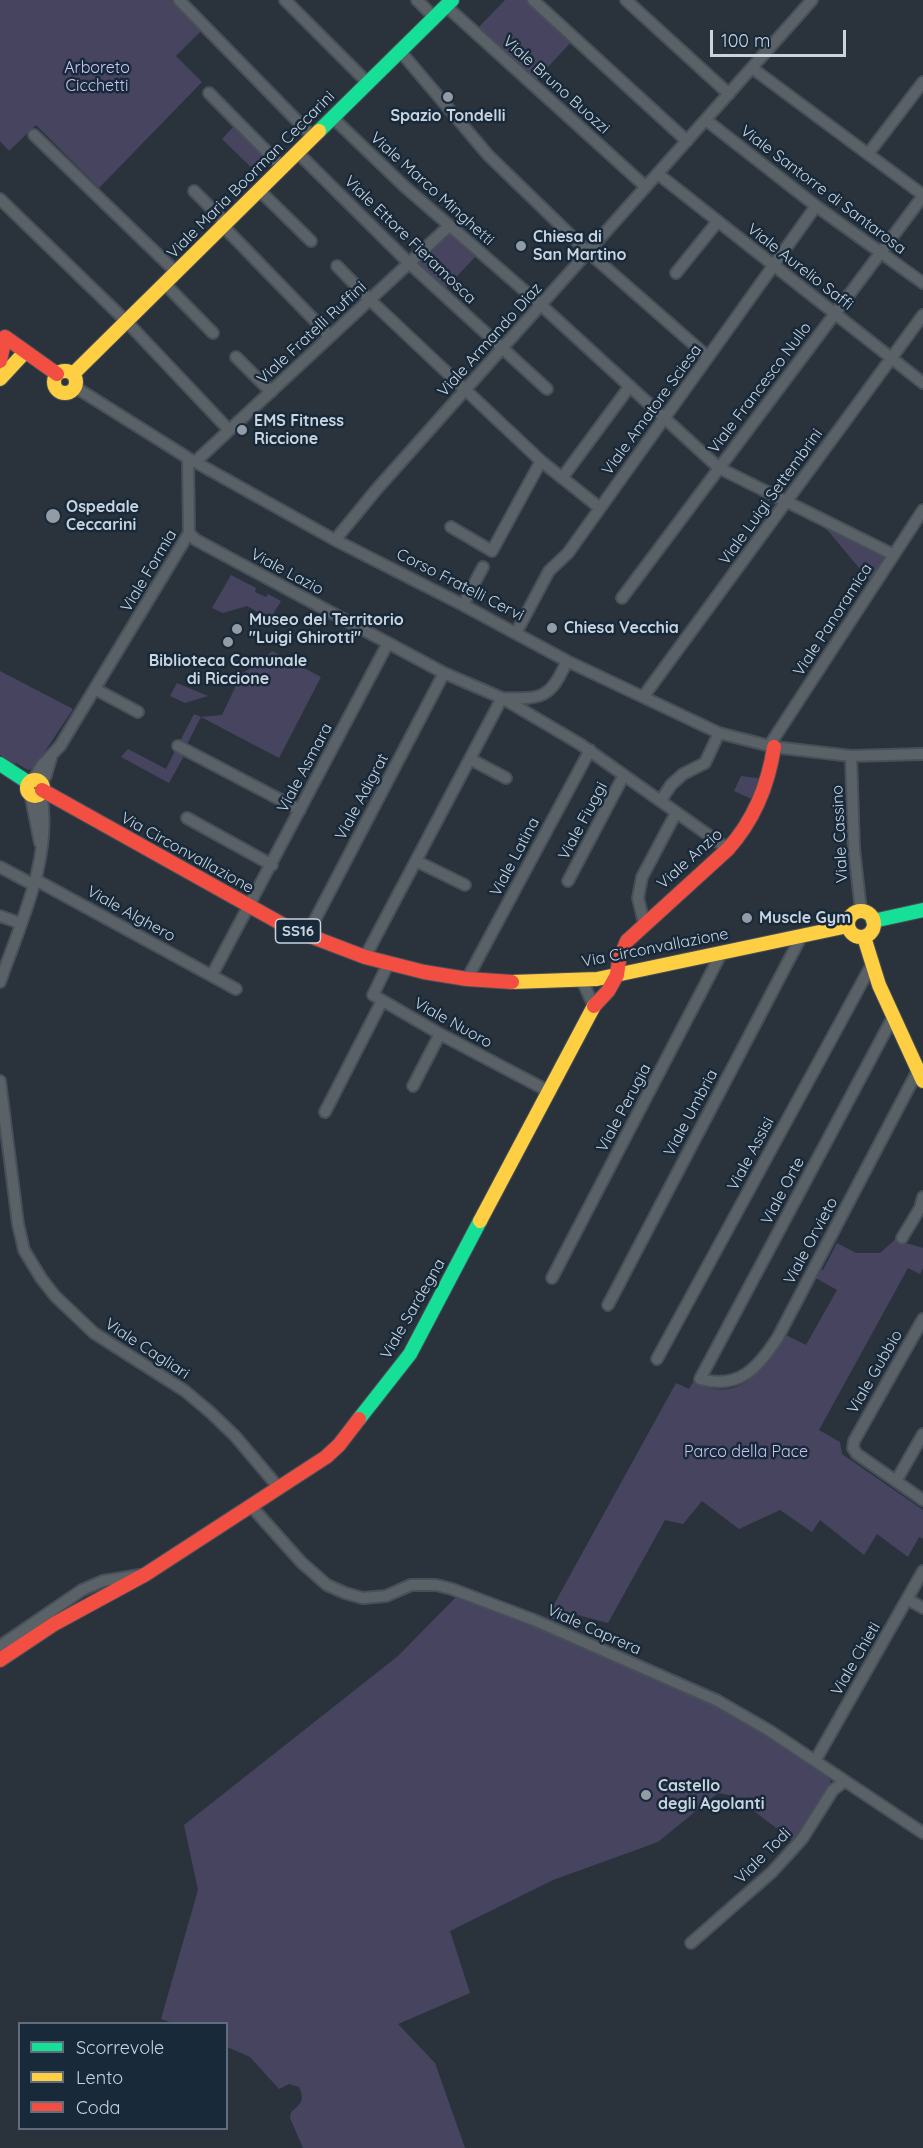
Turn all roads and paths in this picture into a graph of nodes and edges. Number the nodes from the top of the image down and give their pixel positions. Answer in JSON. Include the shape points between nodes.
{"nodes":[{"id":1,"x":179,"y":0,"type":"edge"},
{"id":2,"x":285,"y":0,"type":"edge"},
{"id":3,"x":417,"y":0,"type":"edge"},
{"id":4,"x":533,"y":0,"type":"edge"},
{"id":5,"x":626,"y":0,"type":"edge"},
{"id":6,"x":812,"y":0,"type":"edge"},
{"id":7,"x":449,"y":3,"type":"edge"},
{"id":8,"x":434,"y":17,"type":"junction"},
{"id":9,"x":400,"y":51,"type":"junction"},
{"id":10,"x":752,"y":68,"type":"junction"},
{"id":11,"x":923,"y":82,"type":"edge"},
{"id":12,"x":368,"y":83,"type":"junction"},
{"id":13,"x":209,"y":93,"type":"dead end"},
{"id":14,"x":729,"y":94,"type":"junction"},
{"id":15,"x":333,"y":117,"type":"junction"},
{"id":16,"x":706,"y":120,"type":"junction"},
{"id":17,"x":34,"y":135,"type":"dead end"},
{"id":18,"x":313,"y":137,"type":"junction"},
{"id":19,"x":687,"y":141,"type":"junction"},
{"id":20,"x":297,"y":152,"type":"junction"},
{"id":21,"x":868,"y":154,"type":"junction"},
{"id":22,"x":282,"y":167,"type":"junction"},
{"id":23,"x":658,"y":174,"type":"junction"},
{"id":24,"x":646,"y":187,"type":"junction"},
{"id":25,"x":259,"y":190,"type":"junction"},
{"id":26,"x":194,"y":191,"type":"dead end"},
{"id":27,"x":923,"y":196,"type":"edge"},
{"id":28,"x":0,"y":199,"type":"edge"},
{"id":29,"x":816,"y":206,"type":"junction"},
{"id":30,"x":718,"y":221,"type":"junction"},
{"id":31,"x":224,"y":224,"type":"junction"},
{"id":32,"x":449,"y":226,"type":"junction"},
{"id":33,"x":311,"y":241,"type":"dead end"},
{"id":34,"x":588,"y":252,"type":"junction"},
{"id":35,"x":881,"y":252,"type":"junction"},
{"id":36,"x":409,"y":263,"type":"junction"},
{"id":37,"x":773,"y":265,"type":"junction"},
{"id":38,"x":337,"y":266,"type":"dead end"},
{"id":39,"x":176,"y":272,"type":"junction"},
{"id":40,"x":676,"y":273,"type":"dead end"},
{"id":41,"x":164,"y":283,"type":"junction"},
{"id":42,"x":923,"y":283,"type":"edge"},
{"id":43,"x":370,"y":300,"type":"junction"},
{"id":44,"x":541,"y":305,"type":"junction"},
{"id":45,"x":835,"y":314,"type":"junction"},
{"id":46,"x":923,"y":315,"type":"edge"},
{"id":47,"x":126,"y":321,"type":"junction"},
{"id":48,"x":213,"y":333,"type":"dead end"},
{"id":49,"x":3,"y":335,"type":"edge"},
{"id":50,"x":329,"y":337,"type":"junction"},
{"id":51,"x":503,"y":347,"type":"junction"},
{"id":52,"x":25,"y":352,"type":"junction"},
{"id":53,"x":236,"y":357,"type":"dead end"},
{"id":54,"x":708,"y":357,"type":"junction"},
{"id":55,"x":891,"y":358,"type":"junction"},
{"id":56,"x":0,"y":361,"type":"edge"},
{"id":57,"x":57,"y":374,"type":"junction"},
{"id":58,"x":0,"y":379,"type":"edge"},
{"id":59,"x":74,"y":381,"type":"junction"},
{"id":60,"x":923,"y":383,"type":"edge"},
{"id":61,"x":630,"y":386,"type":"junction"},
{"id":62,"x":466,"y":389,"type":"junction"},
{"id":63,"x":546,"y":389,"type":"dead end"},
{"id":64,"x":271,"y":392,"type":"junction"},
{"id":65,"x":664,"y":418,"type":"junction"},
{"id":66,"x":229,"y":430,"type":"junction"},
{"id":67,"x":191,"y":460,"type":"junction"},
{"id":68,"x":541,"y":460,"type":"junction"},
{"id":69,"x":719,"y":468,"type":"junction"},
{"id":70,"x":562,"y":478,"type":"junction"},
{"id":71,"x":787,"y":501,"type":"junction"},
{"id":72,"x":600,"y":508,"type":"junction"},
{"id":73,"x":923,"y":510,"type":"edge"},
{"id":74,"x":451,"y":527,"type":"dead end"},
{"id":75,"x":189,"y":533,"type":"junction"},
{"id":76,"x":335,"y":540,"type":"junction"},
{"id":77,"x":894,"y":555,"type":"junction"},
{"id":78,"x":483,"y":567,"type":"dead end"},
{"id":79,"x":622,"y":598,"type":"dead end"},
{"id":80,"x":463,"y":605,"type":"junction"},
{"id":81,"x":516,"y":633,"type":"junction"},
{"id":82,"x":388,"y":643,"type":"junction"},
{"id":83,"x":567,"y":661,"type":"junction"},
{"id":84,"x":444,"y":673,"type":"junction"},
{"id":85,"x":95,"y":689,"type":"junction"},
{"id":86,"x":643,"y":697,"type":"junction"},
{"id":87,"x":502,"y":698,"type":"junction"},
{"id":88,"x":138,"y":712,"type":"dead end"},
{"id":89,"x":719,"y":733,"type":"junction"},
{"id":90,"x":178,"y":746,"type":"dead end"},
{"id":91,"x":771,"y":746,"type":"junction"},
{"id":92,"x":590,"y":750,"type":"junction"},
{"id":93,"x":923,"y":754,"type":"edge"},
{"id":94,"x":851,"y":756,"type":"junction"},
{"id":95,"x":470,"y":759,"type":"junction"},
{"id":96,"x":0,"y":764,"type":"edge"},
{"id":97,"x":624,"y":775,"type":"junction"},
{"id":98,"x":506,"y":778,"type":"dead end"},
{"id":99,"x":36,"y":787,"type":"junction"},
{"id":100,"x":661,"y":800,"type":"junction"},
{"id":101,"x":300,"y":810,"type":"junction"},
{"id":102,"x":676,"y":813,"type":"junction"},
{"id":103,"x":187,"y":818,"type":"dead end"},
{"id":104,"x":728,"y":849,"type":"junction"},
{"id":105,"x":416,"y":861,"type":"junction"},
{"id":106,"x":272,"y":865,"type":"junction"},
{"id":107,"x":0,"y":867,"type":"edge"},
{"id":108,"x":568,"y":881,"type":"dead end"},
{"id":109,"x":35,"y":882,"type":"junction"},
{"id":110,"x":465,"y":885,"type":"dead end"},
{"id":111,"x":249,"y":907,"type":"junction"},
{"id":112,"x":923,"y":910,"type":"edge"},
{"id":113,"x":861,"y":911,"type":"junction"},
{"id":114,"x":0,"y":916,"type":"edge"},
{"id":115,"x":873,"y":921,"type":"junction"},
{"id":116,"x":20,"y":923,"type":"junction"},
{"id":117,"x":644,"y":923,"type":"junction"},
{"id":118,"x":848,"y":926,"type":"junction"},
{"id":119,"x":307,"y":935,"type":"junction"},
{"id":120,"x":802,"y":935,"type":"junction"},
{"id":121,"x":864,"y":937,"type":"junction"},
{"id":122,"x":722,"y":952,"type":"junction"},
{"id":123,"x":365,"y":957,"type":"junction"},
{"id":124,"x":388,"y":964,"type":"junction"},
{"id":125,"x":872,"y":964,"type":"junction"},
{"id":126,"x":212,"y":975,"type":"junction"},
{"id":127,"x":617,"y":975,"type":"junction"},
{"id":128,"x":467,"y":979,"type":"junction"},
{"id":129,"x":582,"y":980,"type":"junction"},
{"id":130,"x":0,"y":982,"type":"edge"},
{"id":131,"x":236,"y":989,"type":"dead end"},
{"id":132,"x":382,"y":1001,"type":"junction"},
{"id":133,"x":594,"y":1007,"type":"junction"},
{"id":134,"x":893,"y":1017,"type":"junction"},
{"id":135,"x":440,"y":1034,"type":"junction"},
{"id":136,"x":920,"y":1071,"type":"edge"},
{"id":137,"x":0,"y":1080,"type":"edge"},
{"id":138,"x":413,"y":1086,"type":"dead end"},
{"id":139,"x":550,"y":1092,"type":"junction"},
{"id":140,"x":325,"y":1112,"type":"dead end"},
{"id":141,"x":923,"y":1197,"type":"edge"},
{"id":142,"x":902,"y":1238,"type":"dead end"},
{"id":143,"x":552,"y":1278,"type":"dead end"},
{"id":144,"x":608,"y":1305,"type":"dead end"},
{"id":145,"x":923,"y":1319,"type":"edge"},
{"id":146,"x":657,"y":1359,"type":"dead end"},
{"id":147,"x":700,"y":1379,"type":"joint"},
{"id":148,"x":923,"y":1434,"type":"edge"},
{"id":149,"x":896,"y":1481,"type":"junction"},
{"id":150,"x":279,"y":1488,"type":"junction"},
{"id":151,"x":923,"y":1500,"type":"edge"},
{"id":152,"x":251,"y":1506,"type":"junction"},
{"id":153,"x":923,"y":1571,"type":"edge"},
{"id":154,"x":146,"y":1574,"type":"junction"},
{"id":155,"x":907,"y":1599,"type":"junction"},
{"id":156,"x":923,"y":1608,"type":"edge"},
{"id":157,"x":0,"y":1646,"type":"edge"},
{"id":158,"x":0,"y":1660,"type":"edge"},
{"id":159,"x":814,"y":1761,"type":"junction"},
{"id":160,"x":845,"y":1781,"type":"junction"},
{"id":161,"x":923,"y":1833,"type":"edge"},
{"id":162,"x":691,"y":1943,"type":"dead end"}],
"edges":[{"from":1,"to":18,"type":"street"},
{"from":2,"to":12,"type":"street"},
{"from":3,"to":8,"type":"street"},
{"from":4,"to":19,"type":"street"},
{"from":5,"to":14,"type":"street"},
{"from":6,"to":10,"type":"street","name":"Viale Armando Diaz"},
{"from":7,"to":8,"type":"street","name":"Viale Maria Boorman Ceccarini"},
{"from":7,"to":24,"type":"street","name":"Viale Bruno Buozzi"},
{"from":8,"to":9,"type":"street","name":"Viale Maria Boorman Ceccarini"},
{"from":9,"to":12,"type":"street","name":"Viale Maria Boorman Ceccarini"},
{"from":9,"to":34,"type":"street","via":[[488,155]]},
{"from":10,"to":14,"type":"street","name":"Viale Armando Diaz"},
{"from":10,"to":21,"type":"street"},
{"from":11,"to":21,"type":"street"},
{"from":12,"to":15,"type":"street","name":"Viale Maria Boorman Ceccarini"},
{"from":13,"to":22,"type":"street"},
{"from":14,"to":16,"type":"street","name":"Viale Armando Diaz"},
{"from":15,"to":18,"type":"street","name":"Viale Maria Boorman Ceccarini"},
{"from":15,"to":32,"type":"street","name":"Viale Marco Minghetti"},
{"from":16,"to":19,"type":"street","name":"Viale Armando Diaz"},
{"from":16,"to":29,"type":"street","name":"Viale Santorre di Santarosa"},
{"from":17,"to":39,"type":"street"},
{"from":18,"to":20,"type":"street","name":"Viale Maria Boorman Ceccarini"},
{"from":19,"to":23,"type":"street","name":"Viale Armando Diaz"},
{"from":20,"to":22,"type":"street","name":"Viale Maria Boorman Ceccarini"},
{"from":20,"to":36,"type":"street","name":"Viale Ettore Fieramosca"},
{"from":21,"to":27,"type":"street"},
{"from":22,"to":25,"type":"street","name":"Viale Maria Boorman Ceccarini"},
{"from":23,"to":24,"type":"street","name":"Viale Armando Diaz"},
{"from":23,"to":30,"type":"street","name":"Viale Aurelio Saffi"},
{"from":24,"to":34,"type":"street","name":"Viale Armando Diaz"},
{"from":25,"to":31,"type":"street","name":"Viale Maria Boorman Ceccarini"},
{"from":25,"to":33,"type":"street"},
{"from":26,"to":31,"type":"street"},
{"from":27,"to":35,"type":"street","name":"Viale Francesco Nullo"},
{"from":28,"to":47,"type":"street"},
{"from":29,"to":35,"type":"street","name":"Viale Santorre di Santarosa"},
{"from":29,"to":37,"type":"street","name":"Viale Amatore Sciesa"},
{"from":30,"to":37,"type":"street","name":"Viale Aurelio Saffi"},
{"from":30,"to":40,"type":"street"},
{"from":31,"to":39,"type":"street","name":"Viale Maria Boorman Ceccarini"},
{"from":31,"to":50,"type":"street"},
{"from":32,"to":36,"type":"street","name":"Viale Fratelli Ruffini"},
{"from":32,"to":44,"type":"street","name":"Viale Marco Minghetti"},
{"from":34,"to":44,"type":"street","name":"Viale Armando Diaz"},
{"from":34,"to":54,"type":"street"},
{"from":35,"to":42,"type":"street","name":"Viale Santorre di Santarosa"},
{"from":35,"to":45,"type":"street","name":"Viale Francesco Nullo"},
{"from":36,"to":43,"type":"street","name":"Viale Fratelli Ruffini"},
{"from":36,"to":51,"type":"street","name":"Viale Ettore Fieramosca"},
{"from":37,"to":45,"type":"street","name":"Viale Aurelio Saffi"},
{"from":37,"to":54,"type":"street","name":"Viale Amatore Sciesa"},
{"from":38,"to":43,"type":"street"},
{"from":39,"to":41,"type":"street","name":"Viale Maria Boorman Ceccarini"},
{"from":41,"to":47,"type":"street","name":"Viale Maria Boorman Ceccarini"},
{"from":41,"to":48,"type":"street"},
{"from":43,"to":50,"type":"street","name":"Viale Fratelli Ruffini"},
{"from":43,"to":62,"type":"street"},
{"from":44,"to":51,"type":"street","name":"Viale Armando Diaz"},
{"from":44,"to":61,"type":"street","name":"Viale Marco Minghetti"},
{"from":45,"to":55,"type":"street","name":"Viale Aurelio Saffi"},
{"from":45,"to":69,"type":"street","name":"Viale Francesco Nullo"},
{"from":46,"to":55,"type":"street","name":"Viale Luigi Settembrini"},
{"from":47,"to":59,"type":"street","name":"Viale Maria Boorman Ceccarini"},
{"from":47,"to":66,"type":"street"},
{"from":49,"to":52,"type":"street"},
{"from":49,"to":56,"type":"street"},
{"from":50,"to":64,"type":"street","name":"Viale Fratelli Ruffini"},
{"from":51,"to":62,"type":"street","name":"Viale Armando Diaz"},
{"from":51,"to":63,"type":"street","name":"Viale Ettore Fieramosca"},
{"from":52,"to":57,"type":"street"},
{"from":52,"to":58,"type":"street"},
{"from":53,"to":64,"type":"street"},
{"from":54,"to":65,"type":"street","name":"Viale Amatore Sciesa"},
{"from":55,"to":60,"type":"street","name":"Viale Aurelio Saffi"},
{"from":55,"to":71,"type":"street","name":"Viale Luigi Settembrini"},
{"from":57,"to":59,"type":"street","via":[[63,371]]},
{"from":57,"to":59,"type":"street","via":[[54,383],[59,392],[70,393]]},
{"from":59,"to":67,"type":"street","name":"Corso Fratelli Cervi"},
{"from":61,"to":65,"type":"street","name":"Viale Marco Minghetti"},
{"from":61,"to":70,"type":"street"},
{"from":62,"to":68,"type":"street"},
{"from":62,"to":76,"type":"street","name":"Viale Armando Diaz"},
{"from":64,"to":66,"type":"street","name":"Viale Fratelli Ruffini"},
{"from":65,"to":69,"type":"street","name":"Viale Marco Minghetti"},
{"from":65,"to":72,"type":"street","name":"Viale Amatore Sciesa"},
{"from":66,"to":67,"type":"street","name":"Viale Fratelli Ruffini"},
{"from":67,"to":75,"type":"street","name":"Viale Formia"},
{"from":67,"to":76,"type":"street","name":"Corso Fratelli Cervi"},
{"from":68,"to":70,"type":"street"},
{"from":68,"to":74,"type":"street","via":[[492,551]]},
{"from":69,"to":71,"type":"street","name":"Viale Marco Minghetti"},
{"from":69,"to":79,"type":"street","name":"Viale Francesco Nullo"},
{"from":70,"to":72,"type":"street"},
{"from":71,"to":77,"type":"street","name":"Viale Marco Minghetti"},
{"from":71,"to":86,"type":"street","name":"Viale Luigi Settembrini"},
{"from":72,"to":81,"type":"street","name":"Viale Amatore Sciesa","via":[[568,553],[549,571]]},
{"from":73,"to":77,"type":"street","name":"Viale Panoramica"},
{"from":75,"to":82,"type":"street","name":"Viale Lazio"},
{"from":75,"to":85,"type":"street","name":"Viale Formia"},
{"from":76,"to":80,"type":"street","name":"Corso Fratelli Cervi"},
{"from":77,"to":91,"type":"street","name":"Viale Panoramica"},
{"from":78,"to":80,"type":"street"},
{"from":80,"to":81,"type":"street","name":"Corso Fratelli Cervi"},
{"from":81,"to":83,"type":"street","name":"Corso Fratelli Cervi"},
{"from":82,"to":84,"type":"street","name":"Viale Lazio"},
{"from":82,"to":101,"type":"street","name":"Viale Asmara"},
{"from":83,"to":86,"type":"street","name":"Corso Fratelli Cervi"},
{"from":83,"to":87,"type":"street","name":"Viale Lazio","via":[[558,681],[540,697]]},
{"from":84,"to":87,"type":"street","name":"Viale Lazio"},
{"from":84,"to":119,"type":"street","name":"Viale Adigrat"},
{"from":85,"to":88,"type":"street"},
{"from":85,"to":99,"type":"street","name":"Viale Formia"},
{"from":86,"to":89,"type":"street","name":"Corso Fratelli Cervi"},
{"from":87,"to":92,"type":"street","name":"Viale Lazio"},
{"from":87,"to":95,"type":"street"},
{"from":89,"to":91,"type":"street","name":"Corso Fratelli Cervi"},
{"from":89,"to":100,"type":"street","via":[[705,763],[677,779]]},
{"from":90,"to":101,"type":"street"},
{"from":91,"to":94,"type":"street","name":"Corso Fratelli Cervi"},
{"from":91,"to":104,"type":"street","name":"Viale Anzio","via":[[765,789],[743,832]]},
{"from":92,"to":97,"type":"street","name":"Viale Lazio"},
{"from":92,"to":128,"type":"street","name":"Viale Latina"},
{"from":93,"to":94,"type":"street","name":"Corso Fratelli Cervi"},
{"from":94,"to":113,"type":"street","name":"Viale Cassino"},
{"from":95,"to":98,"type":"street"},
{"from":95,"to":105,"type":"street"},
{"from":96,"to":99,"type":"street","name":"Via Circonvallazione","number":"SS16"},
{"from":97,"to":100,"type":"street","name":"Viale Lazio"},
{"from":97,"to":108,"type":"street","name":"Viale Fiuggi"},
{"from":99,"to":109,"type":"street","via":[[42,855]]},
{"from":99,"to":111,"type":"street","name":"Via Circonvallazione","number":"SS16"},
{"from":100,"to":102,"type":"street","name":"Viale Lazio"},
{"from":101,"to":106,"type":"street","name":"Viale Asmara"},
{"from":102,"to":104,"type":"street","name":"Viale Lazio"},
{"from":102,"to":117,"type":"street","via":[[642,877],[638,898]]},
{"from":103,"to":106,"type":"street"},
{"from":104,"to":117,"type":"street","name":"Viale Anzio"},
{"from":105,"to":110,"type":"street"},
{"from":105,"to":123,"type":"street"},
{"from":106,"to":111,"type":"street","name":"Viale Asmara"},
{"from":107,"to":109,"type":"street","name":"Viale Alghero"},
{"from":109,"to":116,"type":"street"},
{"from":109,"to":126,"type":"street","name":"Viale Alghero"},
{"from":111,"to":119,"type":"street","name":"Via Circonvallazione","number":"SS16"},
{"from":111,"to":126,"type":"street"},
{"from":112,"to":115,"type":"street"},
{"from":113,"to":115,"type":"street"},
{"from":113,"to":118,"type":"street","via":[[849,918]]},
{"from":114,"to":116,"type":"street"},
{"from":115,"to":121,"type":"street","via":[[873,929]]},
{"from":116,"to":130,"type":"street"},
{"from":117,"to":127,"type":"street","name":"Viale Anzio","via":[[627,941]]},
{"from":118,"to":120,"type":"street","name":"Via Circonvallazione","number":"SS16"},
{"from":118,"to":121,"type":"street","via":[[855,936]]},
{"from":119,"to":123,"type":"street","name":"Via Circonvallazione","number":"SS16"},
{"from":120,"to":122,"type":"street","name":"Via Circonvallazione","number":"SS16"},
{"from":120,"to":144,"type":"street","name":"Viale Umbria"},
{"from":121,"to":125,"type":"street"},
{"from":122,"to":127,"type":"street","name":"Via Circonvallazione","number":"SS16"},
{"from":122,"to":143,"type":"street","name":"Viale Perugia"},
{"from":123,"to":124,"type":"street","name":"Via Circonvallazione","number":"SS16"},
{"from":124,"to":128,"type":"street","name":"Via Circonvallazione","number":"SS16"},
{"from":124,"to":132,"type":"street","via":[[373,995]]},
{"from":125,"to":134,"type":"street"},
{"from":125,"to":146,"type":"street","name":"Viale Assisi"},
{"from":126,"to":131,"type":"street","name":"Viale Alghero"},
{"from":127,"to":129,"type":"street","name":"Via Circonvallazione","number":"SS16"},
{"from":127,"to":133,"type":"street","name":"Viale Sardegna"},
{"from":128,"to":129,"type":"street","name":"Via Circonvallazione","number":"SS16"},
{"from":129,"to":133,"type":"street"},
{"from":132,"to":135,"type":"street","name":"Viale Nuoro"},
{"from":132,"to":140,"type":"street"},
{"from":133,"to":139,"type":"street","name":"Viale Sardegna"},
{"from":134,"to":136,"type":"street"},
{"from":134,"to":147,"type":"street","name":"Viale Orte"},
{"from":135,"to":138,"type":"street"},
{"from":135,"to":139,"type":"street","name":"Viale Nuoro"},
{"from":136,"to":147,"type":"street","name":"Viale Orvieto","via":[[766,1356],[731,1382],[715,1384]]},
{"from":137,"to":150,"type":"street","name":"Viale Cagliari","via":[[18,1224],[24,1250],[41,1278],[94,1333],[185,1391],[210,1412]]},
{"from":139,"to":150,"type":"street","name":"Viale Sardegna","via":[[410,1354],[339,1445]]},
{"from":141,"to":142,"type":"street"},
{"from":145,"to":149,"type":"street","name":"Viale Gubbio","via":[[854,1441],[857,1454]]},
{"from":148,"to":149,"type":"street"},
{"from":149,"to":151,"type":"street"},
{"from":150,"to":152,"type":"street","name":"Viale Sardegna"},
{"from":152,"to":154,"type":"street","name":"Viale Sardegna"},
{"from":152,"to":159,"type":"street","name":"Viale Caprera","via":[[327,1585],[363,1598],[386,1596],[411,1585],[452,1589],[534,1620],[718,1701]]},
{"from":153,"to":155,"type":"street","name":"Viale Chieti"},
{"from":154,"to":157,"type":"street","name":"Viale Sardegna","via":[[103,1581],[82,1590]]},
{"from":154,"to":158,"type":"street","name":"Viale Sardegna","via":[[54,1624]]},
{"from":155,"to":156,"type":"street"},
{"from":155,"to":159,"type":"street","name":"Viale Chieti"},
{"from":159,"to":160,"type":"street","name":"Viale Caprera"},
{"from":160,"to":161,"type":"street","name":"Viale Caprera"},
{"from":160,"to":162,"type":"street","name":"Viale Todi","via":[[833,1790],[802,1839],[772,1872]]}]}
